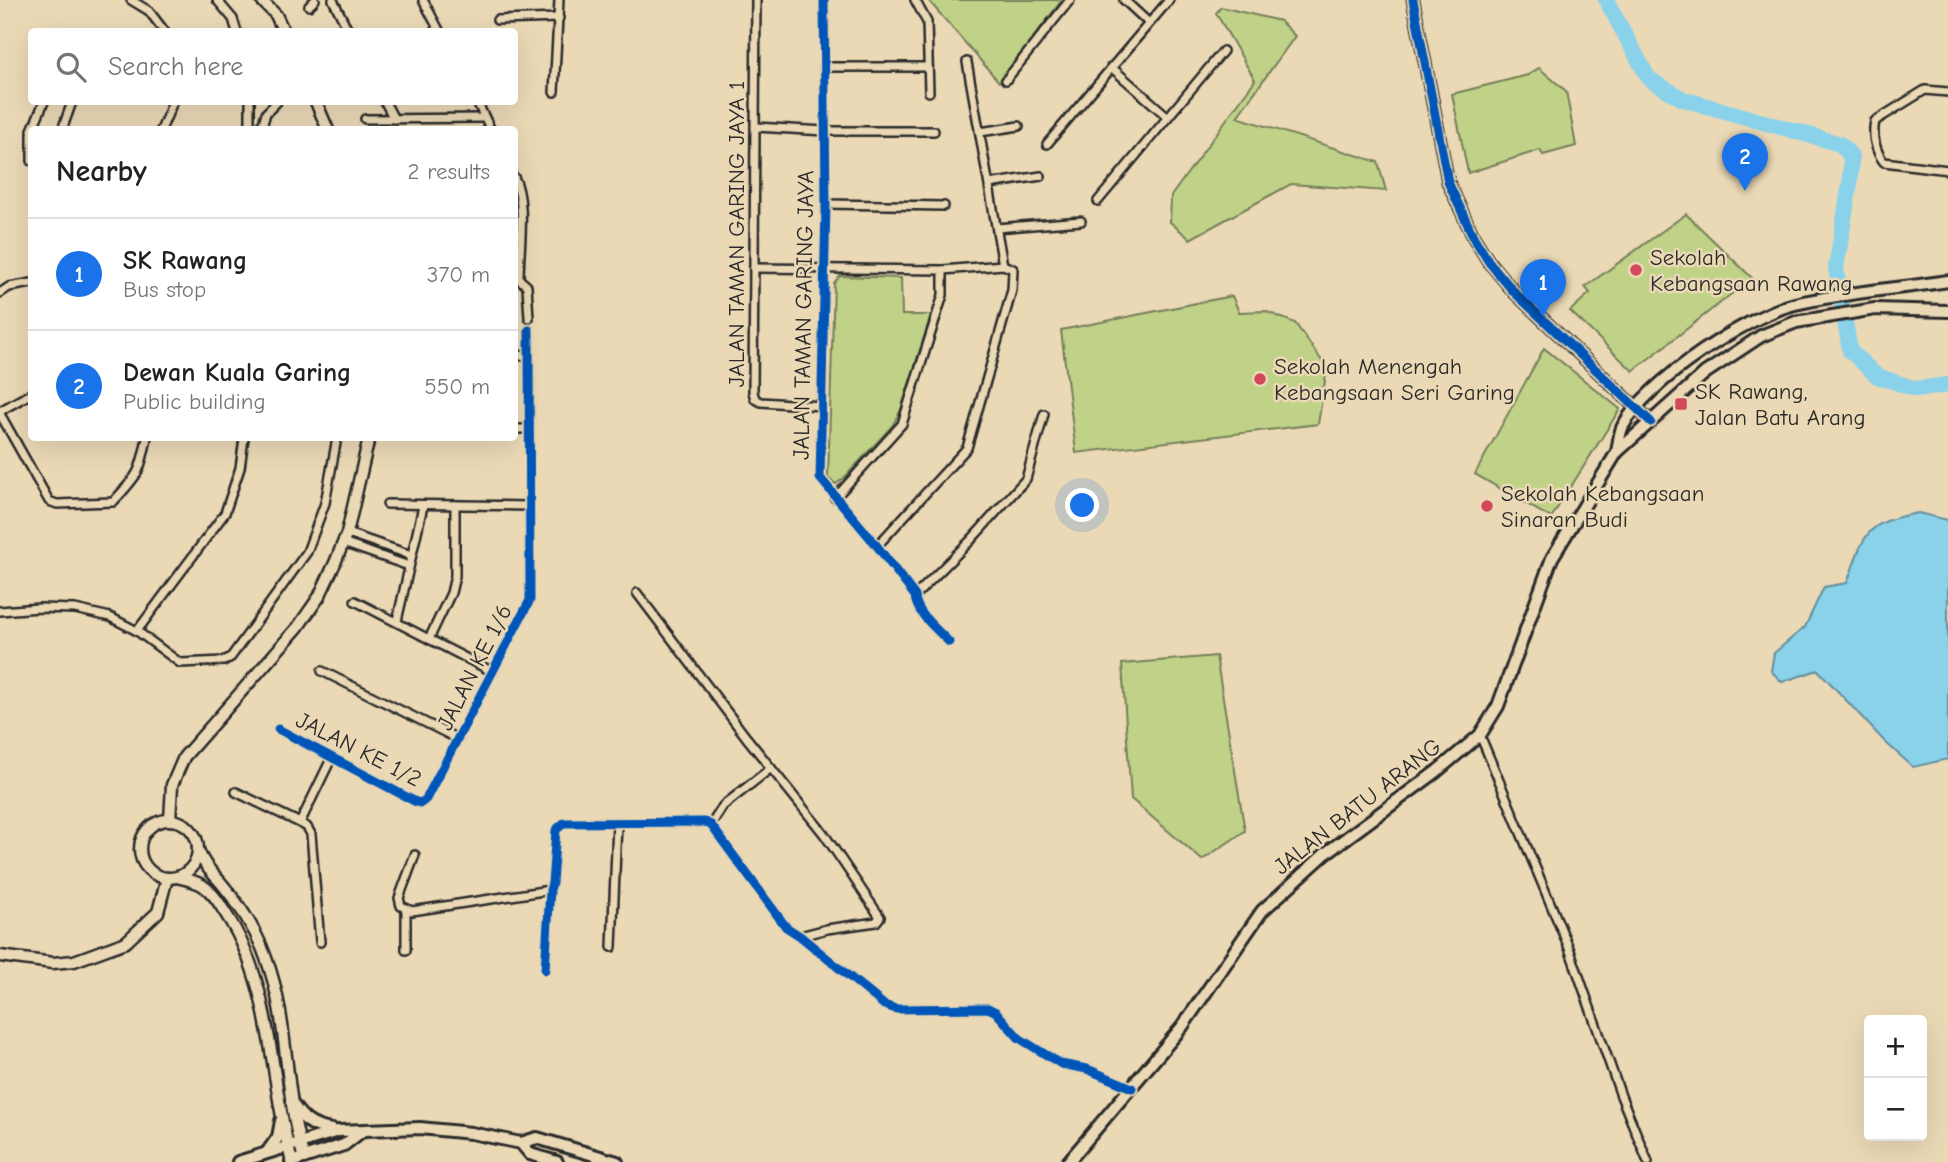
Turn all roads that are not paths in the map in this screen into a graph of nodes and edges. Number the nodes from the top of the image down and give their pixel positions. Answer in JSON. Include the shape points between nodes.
{"nodes":[{"id":1,"x":131,"y":0,"type":"edge"},
{"id":2,"x":217,"y":0,"type":"edge"},
{"id":3,"x":261,"y":0,"type":"edge"},
{"id":4,"x":333,"y":0,"type":"edge"},
{"id":5,"x":423,"y":0,"type":"edge"},
{"id":6,"x":559,"y":0,"type":"edge"},
{"id":7,"x":757,"y":0,"type":"edge"},
{"id":8,"x":824,"y":0,"type":"edge"},
{"id":9,"x":915,"y":0,"type":"edge"},
{"id":10,"x":1070,"y":0,"type":"edge"},
{"id":11,"x":1124,"y":0,"type":"edge"},
{"id":12,"x":1168,"y":0,"type":"edge"},
{"id":13,"x":1413,"y":0,"type":"edge"},
{"id":14,"x":559,"y":18,"type":"junction"},
{"id":15,"x":496,"y":20,"type":"dead end"},
{"id":16,"x":1149,"y":23,"type":"junction"},
{"id":17,"x":162,"y":28,"type":"edge"},
{"id":18,"x":236,"y":28,"type":"edge"},
{"id":19,"x":282,"y":28,"type":"edge"},
{"id":20,"x":347,"y":28,"type":"edge"},
{"id":21,"x":438,"y":28,"type":"edge"},
{"id":22,"x":1223,"y":51,"type":"dead end"},
{"id":23,"x":967,"y":62,"type":"dead end"},
{"id":24,"x":824,"y":66,"type":"junction"},
{"id":25,"x":927,"y":67,"type":"junction"},
{"id":26,"x":1111,"y":67,"type":"junction"},
{"id":27,"x":1006,"y":80,"type":"dead end"},
{"id":28,"x":554,"y":92,"type":"dead end"},
{"id":29,"x":929,"y":92,"type":"dead end"},
{"id":30,"x":1948,"y":92,"type":"edge"},
{"id":31,"x":43,"y":105,"type":"edge"},
{"id":32,"x":71,"y":105,"type":"edge"},
{"id":33,"x":172,"y":105,"type":"edge"},
{"id":34,"x":250,"y":105,"type":"edge"},
{"id":35,"x":273,"y":105,"type":"edge"},
{"id":36,"x":317,"y":105,"type":"edge"},
{"id":37,"x":387,"y":105,"type":"edge"},
{"id":38,"x":478,"y":105,"type":"edge"},
{"id":39,"x":1168,"y":117,"type":"junction"},
{"id":40,"x":485,"y":118,"type":"junction"},
{"id":41,"x":365,"y":119,"type":"dead end"},
{"id":42,"x":394,"y":119,"type":"junction"},
{"id":43,"x":34,"y":126,"type":"edge"},
{"id":44,"x":63,"y":126,"type":"edge"},
{"id":45,"x":163,"y":126,"type":"edge"},
{"id":46,"x":250,"y":126,"type":"edge"},
{"id":47,"x":262,"y":126,"type":"edge"},
{"id":48,"x":326,"y":126,"type":"edge"},
{"id":49,"x":489,"y":126,"type":"edge"},
{"id":50,"x":1020,"y":126,"type":"dead end"},
{"id":51,"x":756,"y":127,"type":"junction"},
{"id":52,"x":825,"y":131,"type":"junction"},
{"id":53,"x":934,"y":131,"type":"dead end"},
{"id":54,"x":980,"y":132,"type":"junction"},
{"id":55,"x":1047,"y":144,"type":"dead end"},
{"id":56,"x":1948,"y":170,"type":"edge"},
{"id":57,"x":1041,"y":176,"type":"dead end"},
{"id":58,"x":989,"y":184,"type":"junction"},
{"id":59,"x":1098,"y":201,"type":"dead end"},
{"id":60,"x":826,"y":204,"type":"junction"},
{"id":61,"x":944,"y":206,"type":"dead end"},
{"id":62,"x":1081,"y":221,"type":"dead end"},
{"id":63,"x":997,"y":228,"type":"junction"},
{"id":64,"x":1003,"y":265,"type":"junction"},
{"id":65,"x":754,"y":268,"type":"junction"},
{"id":66,"x":825,"y":269,"type":"junction"},
{"id":67,"x":943,"y":271,"type":"junction"},
{"id":68,"x":518,"y":280,"type":"edge"},
{"id":69,"x":1948,"y":281,"type":"edge"},
{"id":70,"x":28,"y":284,"type":"edge"},
{"id":71,"x":0,"y":293,"type":"edge"},
{"id":72,"x":1948,"y":311,"type":"edge"},
{"id":73,"x":528,"y":318,"type":"dead end"},
{"id":74,"x":529,"y":330,"type":"dead end"},
{"id":75,"x":518,"y":355,"type":"edge"},
{"id":76,"x":529,"y":356,"type":"junction"},
{"id":77,"x":28,"y":396,"type":"edge"},
{"id":78,"x":822,"y":406,"type":"junction"},
{"id":79,"x":1636,"y":407,"type":"junction"},
{"id":80,"x":0,"y":413,"type":"edge"},
{"id":81,"x":1044,"y":414,"type":"dead end"},
{"id":82,"x":1651,"y":422,"type":"junction"},
{"id":83,"x":518,"y":429,"type":"edge"},
{"id":84,"x":529,"y":429,"type":"junction"},
{"id":85,"x":146,"y":441,"type":"edge"},
{"id":86,"x":244,"y":441,"type":"edge"},
{"id":87,"x":336,"y":441,"type":"edge"},
{"id":88,"x":368,"y":441,"type":"edge"},
{"id":89,"x":1617,"y":452,"type":"junction"},
{"id":90,"x":835,"y":498,"type":"junction"},
{"id":91,"x":387,"y":504,"type":"dead end"},
{"id":92,"x":455,"y":505,"type":"junction"},
{"id":93,"x":423,"y":506,"type":"junction"},
{"id":94,"x":529,"y":506,"type":"junction"},
{"id":95,"x":345,"y":538,"type":"junction"},
{"id":96,"x":877,"y":546,"type":"junction"},
{"id":97,"x":411,"y":555,"type":"junction"},
{"id":98,"x":409,"y":566,"type":"junction"},
{"id":99,"x":638,"y":593,"type":"dead end"},
{"id":100,"x":915,"y":596,"type":"junction"},
{"id":101,"x":355,"y":601,"type":"dead end"},
{"id":102,"x":0,"y":611,"type":"edge"},
{"id":103,"x":397,"y":621,"type":"junction"},
{"id":104,"x":137,"y":631,"type":"junction"},
{"id":105,"x":429,"y":639,"type":"junction"},
{"id":106,"x":949,"y":642,"type":"dead end"},
{"id":107,"x":322,"y":671,"type":"dead end"},
{"id":108,"x":493,"y":672,"type":"junction"},
{"id":109,"x":278,"y":729,"type":"dead end"},
{"id":110,"x":1480,"y":735,"type":"junction"},
{"id":111,"x":458,"y":739,"type":"junction"},
{"id":112,"x":332,"y":757,"type":"junction"},
{"id":113,"x":771,"y":768,"type":"junction"},
{"id":114,"x":236,"y":792,"type":"dead end"},
{"id":115,"x":421,"y":803,"type":"joint"},
{"id":116,"x":170,"y":820,"type":"junction"},
{"id":117,"x":300,"y":823,"type":"junction"},
{"id":118,"x":617,"y":824,"type":"junction"},
{"id":119,"x":711,"y":825,"type":"junction"},
{"id":120,"x":198,"y":850,"type":"junction"},
{"id":121,"x":415,"y":855,"type":"dead end"},
{"id":122,"x":172,"y":877,"type":"junction"},
{"id":123,"x":550,"y":890,"type":"junction"},
{"id":124,"x":406,"y":909,"type":"junction"},
{"id":125,"x":800,"y":936,"type":"junction"},
{"id":126,"x":320,"y":942,"type":"dead end"},
{"id":127,"x":612,"y":947,"type":"dead end"},
{"id":128,"x":406,"y":950,"type":"dead end"},
{"id":129,"x":0,"y":956,"type":"edge"},
{"id":130,"x":545,"y":970,"type":"dead end"},
{"id":131,"x":1132,"y":1088,"type":"junction"},
{"id":132,"x":291,"y":1102,"type":"junction"},
{"id":133,"x":281,"y":1121,"type":"junction"},
{"id":134,"x":338,"y":1130,"type":"junction"},
{"id":135,"x":362,"y":1131,"type":"junction"},
{"id":136,"x":522,"y":1143,"type":"junction"},
{"id":137,"x":293,"y":1144,"type":"junction"},
{"id":138,"x":268,"y":1151,"type":"junction"},
{"id":139,"x":296,"y":1160,"type":"edge"},
{"id":140,"x":238,"y":1162,"type":"edge"},
{"id":141,"x":556,"y":1162,"type":"edge"},
{"id":142,"x":617,"y":1162,"type":"edge"},
{"id":143,"x":1068,"y":1162,"type":"edge"},
{"id":144,"x":1648,"y":1162,"type":"edge"}],
"edges":[{"from":1,"to":17,"type":"street"},
{"from":2,"to":18,"type":"street"},
{"from":3,"to":19,"type":"street"},
{"from":4,"to":20,"type":"street"},
{"from":5,"to":21,"type":"street"},
{"from":6,"to":14,"type":"street"},
{"from":7,"to":51,"type":"street","name":"JALAN TAMAN GARING JAYA 1"},
{"from":8,"to":24,"type":"street","name":"JALAN TAMAN GARING JAYA"},
{"from":9,"to":25,"type":"street","via":[[927,22]]},
{"from":10,"to":27,"type":"street"},
{"from":11,"to":16,"type":"street"},
{"from":12,"to":16,"type":"street"},
{"from":13,"to":79,"type":"street","via":[[1448,182],[1474,238],[1514,292]]},
{"from":14,"to":15,"type":"street"},
{"from":14,"to":28,"type":"street"},
{"from":16,"to":26,"type":"street"},
{"from":22,"to":39,"type":"street"},
{"from":23,"to":54,"type":"street"},
{"from":24,"to":25,"type":"street"},
{"from":24,"to":52,"type":"street","name":"JALAN TAMAN GARING JAYA"},
{"from":25,"to":29,"type":"street"},
{"from":26,"to":39,"type":"street"},
{"from":26,"to":55,"type":"street"},
{"from":30,"to":56,"type":"street","via":[[1925,90],[1875,121],[1873,130],[1884,162]]},
{"from":31,"to":43,"type":"street"},
{"from":32,"to":44,"type":"street"},
{"from":33,"to":45,"type":"street"},
{"from":34,"to":46,"type":"street"},
{"from":35,"to":47,"type":"street"},
{"from":36,"to":48,"type":"street"},
{"from":37,"to":42,"type":"street"},
{"from":38,"to":40,"type":"street"},
{"from":39,"to":59,"type":"street"},
{"from":40,"to":42,"type":"street"},
{"from":40,"to":49,"type":"street"},
{"from":41,"to":42,"type":"street"},
{"from":50,"to":54,"type":"street"},
{"from":51,"to":52,"type":"street"},
{"from":51,"to":65,"type":"street","name":"JALAN TAMAN GARING JAYA 1"},
{"from":52,"to":53,"type":"street"},
{"from":52,"to":60,"type":"street","name":"JALAN TAMAN GARING JAYA"},
{"from":54,"to":58,"type":"street"},
{"from":57,"to":58,"type":"street"},
{"from":58,"to":63,"type":"street"},
{"from":60,"to":61,"type":"street"},
{"from":60,"to":66,"type":"street","name":"JALAN TAMAN GARING JAYA"},
{"from":62,"to":63,"type":"street"},
{"from":63,"to":64,"type":"street"},
{"from":64,"to":67,"type":"street"},
{"from":64,"to":96,"type":"street","via":[[1013,269],[1012,290],[967,448]]},
{"from":65,"to":66,"type":"street"},
{"from":65,"to":78,"type":"street","name":"JALAN TAMAN GARING JAYA 1","via":[[755,399]]},
{"from":66,"to":67,"type":"street"},
{"from":66,"to":78,"type":"street","name":"JALAN TAMAN GARING JAYA"},
{"from":67,"to":90,"type":"street","via":[[943,295],[902,425]]},
{"from":68,"to":73,"type":"street","via":[[527,286]]},
{"from":69,"to":79,"type":"main road","name":"JALAN BATU ARANG","via":[[1793,304],[1767,314],[1729,334],[1664,380]]},
{"from":70,"to":71,"type":"street"},
{"from":72,"to":82,"type":"main road","name":"JALAN BATU ARANG","via":[[1875,309],[1796,322],[1752,342],[1705,373]]},
{"from":74,"to":76,"type":"street","name":"JALAN KE 1/6"},
{"from":75,"to":76,"type":"street"},
{"from":76,"to":84,"type":"street","name":"JALAN KE 1/6"},
{"from":77,"to":80,"type":"street"},
{"from":78,"to":90,"type":"street","name":"JALAN TAMAN GARING JAYA","via":[[820,478]]},
{"from":79,"to":82,"type":"street"},
{"from":79,"to":89,"type":"main road","name":"JALAN BATU ARANG","via":[[1622,428]]},
{"from":80,"to":85,"type":"street","via":[[49,500],[57,504],[113,502],[137,476]]},
{"from":81,"to":100,"type":"street","via":[[1026,479]]},
{"from":82,"to":89,"type":"main road","name":"JALAN BATU ARANG"},
{"from":83,"to":84,"type":"street"},
{"from":84,"to":94,"type":"street","name":"JALAN KE 1/6"},
{"from":86,"to":104,"type":"street","via":[[225,513]]},
{"from":87,"to":104,"type":"street","via":[[325,503],[307,552],[231,657],[224,662],[180,663]]},
{"from":88,"to":95,"type":"street"},
{"from":89,"to":110,"type":"main road","name":"JALAN BATU ARANG","via":[[1552,558],[1498,706]]},
{"from":90,"to":96,"type":"street","name":"JALAN TAMAN GARING JAYA"},
{"from":91,"to":93,"type":"street"},
{"from":92,"to":93,"type":"street"},
{"from":92,"to":94,"type":"street"},
{"from":92,"to":105,"type":"street","via":[[455,576]]},
{"from":93,"to":97,"type":"street"},
{"from":94,"to":108,"type":"street","name":"JALAN KE 1/6","via":[[530,600]]},
{"from":95,"to":97,"type":"street"},
{"from":95,"to":98,"type":"street"},
{"from":95,"to":116,"type":"street","via":[[318,597],[298,627],[184,757],[172,785]]},
{"from":96,"to":100,"type":"street","name":"JALAN TAMAN GARING JAYA"},
{"from":97,"to":98,"type":"street"},
{"from":98,"to":103,"type":"street"},
{"from":99,"to":113,"type":"street"},
{"from":100,"to":106,"type":"street","name":"JALAN TAMAN GARING JAYA","via":[[917,606]]},
{"from":101,"to":103,"type":"street"},
{"from":102,"to":104,"type":"street","via":[[75,609],[110,617]]},
{"from":103,"to":105,"type":"street"},
{"from":105,"to":108,"type":"street"},
{"from":107,"to":111,"type":"street"},
{"from":108,"to":111,"type":"street","name":"JALAN KE 1/6"},
{"from":109,"to":112,"type":"street","name":"JALAN KE 1/2"},
{"from":110,"to":131,"type":"main road","name":"JALAN BATU ARANG","via":[[1326,853],[1262,911],[1182,1027]]},
{"from":110,"to":144,"type":"street","via":[[1569,948]]},
{"from":111,"to":115,"type":"street","name":"JALAN KE 1/6"},
{"from":112,"to":115,"type":"street","name":"JALAN KE 1/2"},
{"from":112,"to":117,"type":"street"},
{"from":113,"to":119,"type":"street","via":[[723,806]]},
{"from":113,"to":125,"type":"street","via":[[824,834],[880,917],[876,922]]},
{"from":114,"to":117,"type":"street"},
{"from":116,"to":120,"type":"street","via":[[187,826]]},
{"from":116,"to":122,"type":"street","via":[[144,834],[140,853],[149,870]]},
{"from":117,"to":126,"type":"street","via":[[311,834]]},
{"from":118,"to":119,"type":"street"},
{"from":118,"to":123,"type":"street","via":[[559,825]]},
{"from":118,"to":127,"type":"street"},
{"from":119,"to":125,"type":"street","via":[[786,927]]},
{"from":120,"to":122,"type":"street","via":[[192,867]]},
{"from":120,"to":132,"type":"street","via":[[204,866],[252,925],[267,958]]},
{"from":121,"to":124,"type":"street","via":[[398,898]]},
{"from":122,"to":129,"type":"street","via":[[158,912],[126,942],[74,961]]},
{"from":122,"to":133,"type":"street","via":[[200,884],[213,894],[249,957],[261,995]]},
{"from":123,"to":124,"type":"street"},
{"from":123,"to":130,"type":"street"},
{"from":124,"to":128,"type":"street"},
{"from":125,"to":131,"type":"street","via":[[884,1005],[895,1009],[988,1008],[1019,1038],[1061,1065],[1087,1069]]},
{"from":131,"to":143,"type":"main road","name":"JALAN BATU ARANG"},
{"from":132,"to":134,"type":"main road","via":[[308,1123]]},
{"from":132,"to":137,"type":"street"},
{"from":133,"to":137,"type":"street"},
{"from":133,"to":138,"type":"main road","via":[[278,1137]]},
{"from":134,"to":135,"type":"main road"},
{"from":134,"to":137,"type":"main road"},
{"from":135,"to":136,"type":"main road","via":[[420,1128]]},
{"from":135,"to":139,"type":"main road","via":[[344,1145]]},
{"from":136,"to":141,"type":"main road","via":[[530,1154]]},
{"from":136,"to":142,"type":"main road","via":[[537,1138]]},
{"from":137,"to":138,"type":"main road"},
{"from":137,"to":139,"type":"street"},
{"from":138,"to":140,"type":"main road"}]}
